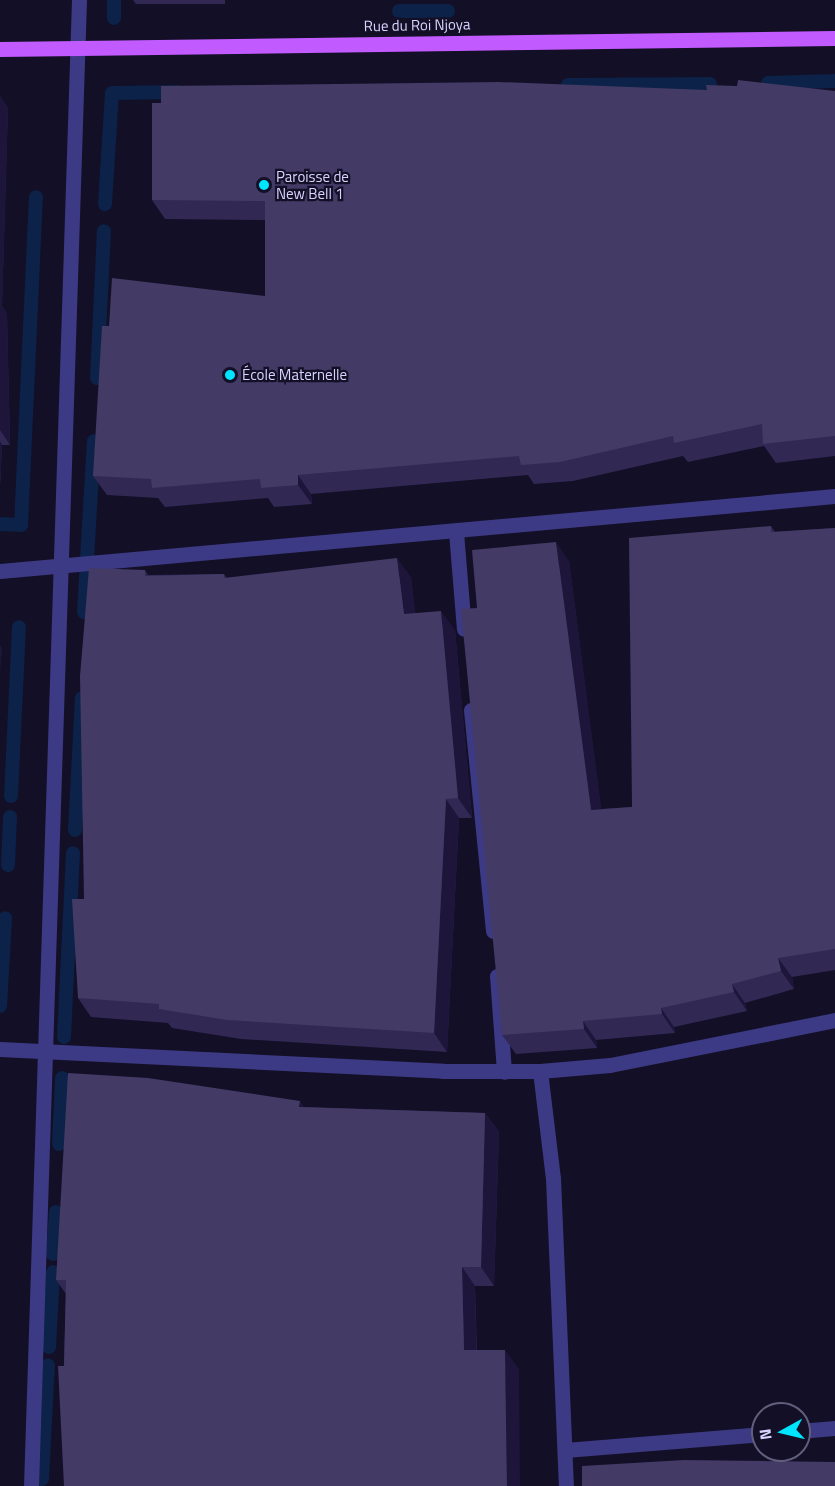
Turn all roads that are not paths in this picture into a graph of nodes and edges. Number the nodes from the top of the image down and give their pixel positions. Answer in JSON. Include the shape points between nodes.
{"nodes":[{"id":1,"x":79,"y":0,"type":"edge"},
{"id":2,"x":835,"y":38,"type":"edge"},
{"id":3,"x":80,"y":48,"type":"junction"},
{"id":4,"x":0,"y":49,"type":"edge"},
{"id":5,"x":835,"y":496,"type":"edge"},
{"id":6,"x":456,"y":532,"type":"junction"},
{"id":7,"x":61,"y":569,"type":"junction"},
{"id":8,"x":0,"y":571,"type":"edge"},
{"id":9,"x":466,"y":650,"type":"edge"},
{"id":10,"x":470,"y":697,"type":"edge"},
{"id":11,"x":835,"y":1020,"type":"edge"},
{"id":12,"x":44,"y":1047,"type":"junction"},
{"id":13,"x":0,"y":1048,"type":"edge"},
{"id":14,"x":540,"y":1071,"type":"junction"},
{"id":15,"x":504,"y":1072,"type":"junction"},
{"id":16,"x":835,"y":1428,"type":"edge"},
{"id":17,"x":811,"y":1430,"type":"edge"},
{"id":18,"x":751,"y":1435,"type":"edge"},
{"id":19,"x":565,"y":1450,"type":"junction"},
{"id":20,"x":31,"y":1486,"type":"edge"},
{"id":21,"x":566,"y":1486,"type":"edge"}],
"edges":[{"from":1,"to":3,"type":"street"},
{"from":2,"to":3,"type":"main road","name":"Rue du Roi Njoya"},
{"from":3,"to":4,"type":"main road","name":"Rue du Roi Njoya"},
{"from":3,"to":7,"type":"street"},
{"from":5,"to":6,"type":"street"},
{"from":6,"to":7,"type":"street"},
{"from":6,"to":9,"type":"street"},
{"from":7,"to":8,"type":"street"},
{"from":7,"to":12,"type":"street"},
{"from":10,"to":15,"type":"street"},
{"from":11,"to":14,"type":"street","via":[[610,1065]]},
{"from":12,"to":13,"type":"street"},
{"from":12,"to":15,"type":"street"},
{"from":12,"to":20,"type":"street"},
{"from":14,"to":15,"type":"street"},
{"from":14,"to":19,"type":"street","via":[[553,1178]]},
{"from":16,"to":17,"type":"street"},
{"from":18,"to":19,"type":"street"},
{"from":19,"to":21,"type":"street"}]}
